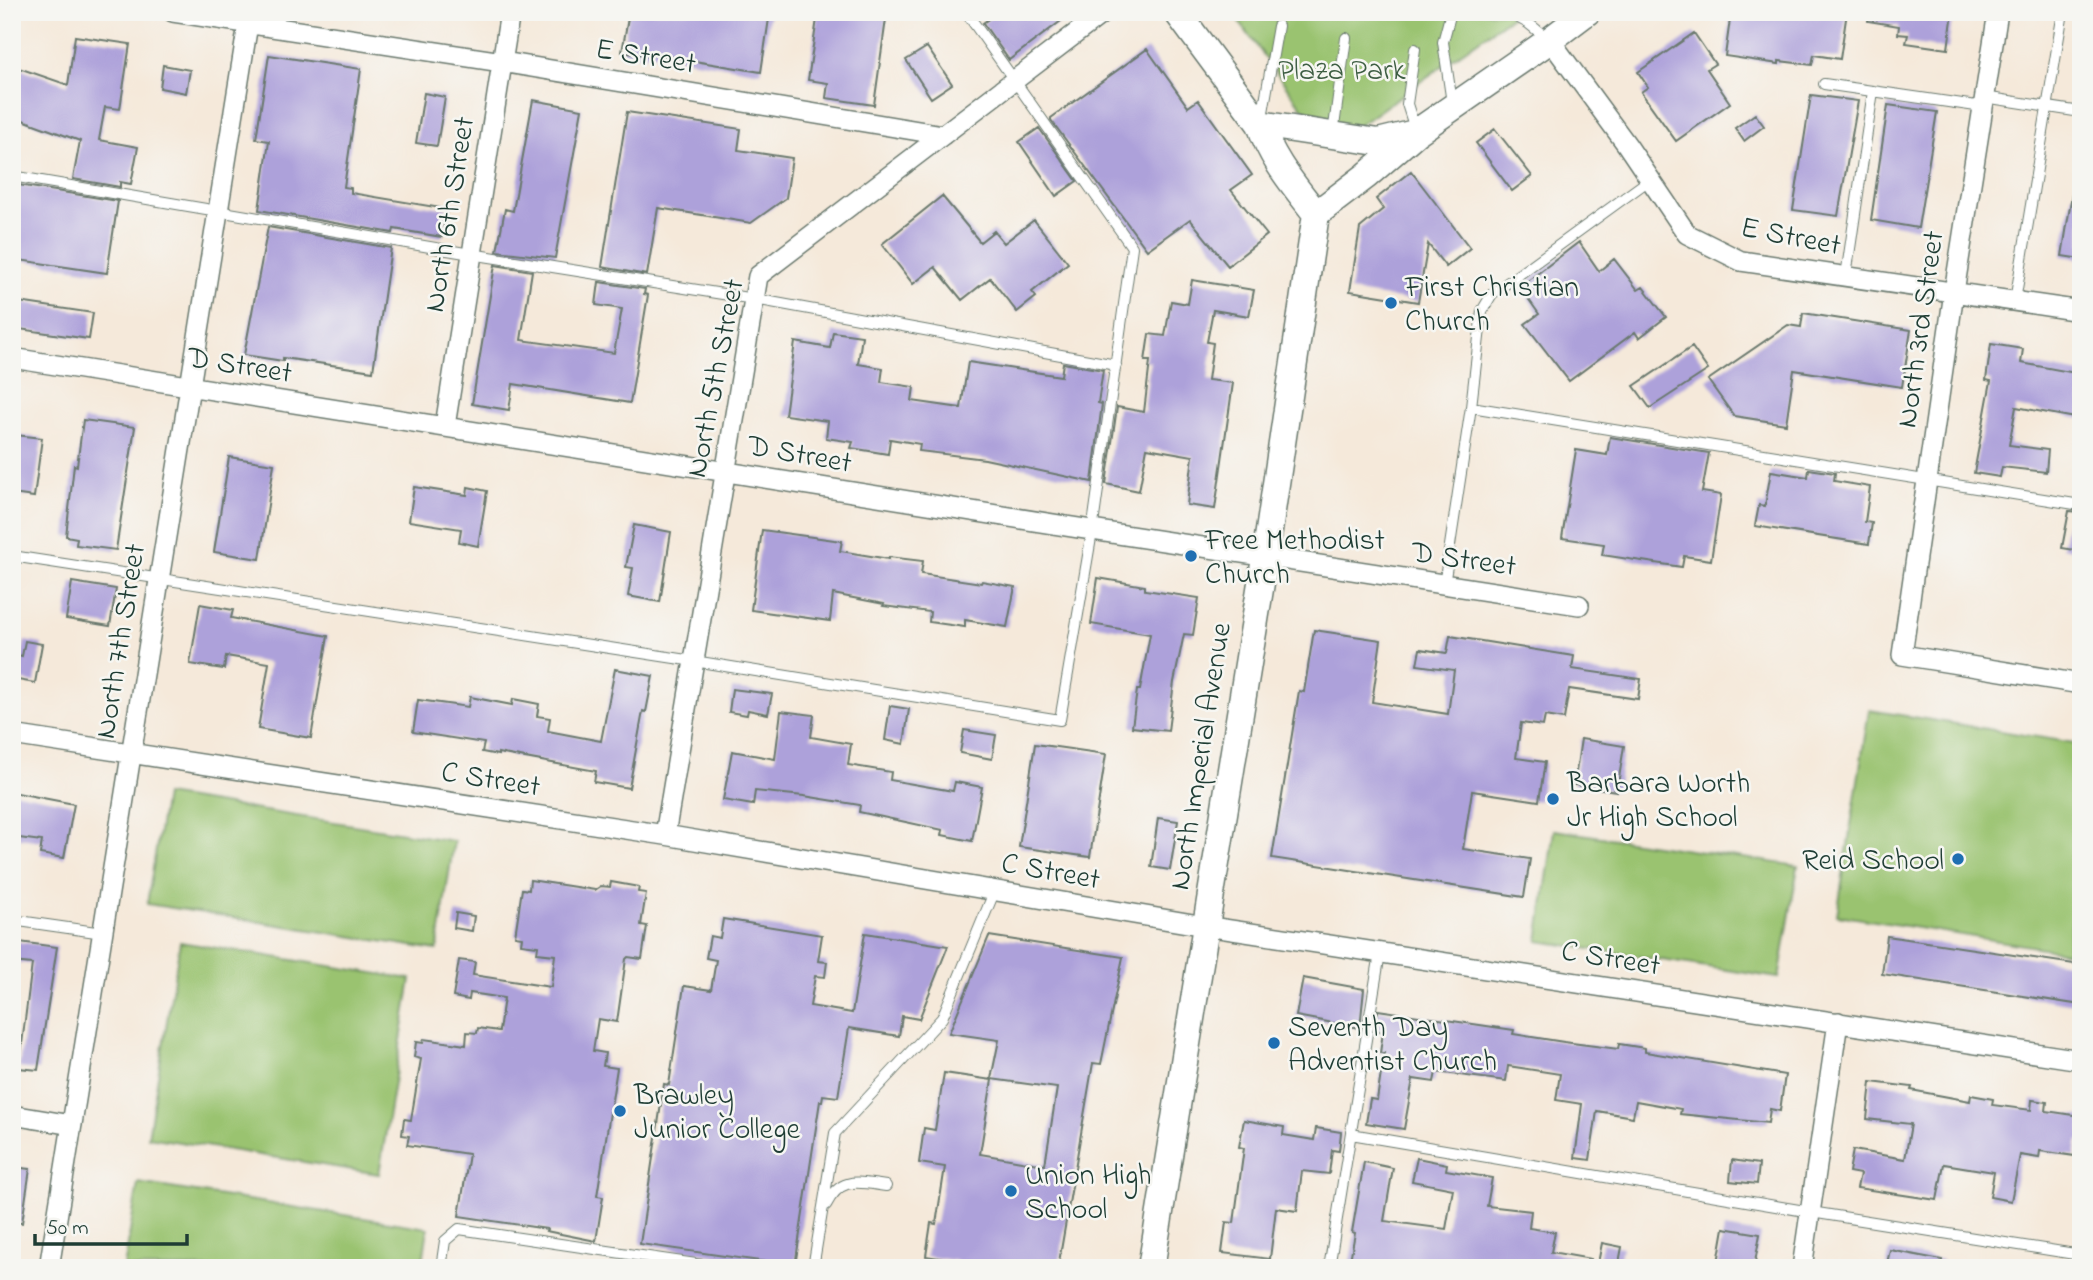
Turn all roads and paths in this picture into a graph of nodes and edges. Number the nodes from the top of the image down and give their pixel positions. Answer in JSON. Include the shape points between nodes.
{"nodes":[{"id":1,"x":173,"y":12,"type":"edge"},
{"id":2,"x":510,"y":12,"type":"edge"},
{"id":3,"x":966,"y":12,"type":"edge"},
{"id":4,"x":1104,"y":12,"type":"edge"},
{"id":5,"x":1177,"y":12,"type":"edge"},
{"id":6,"x":1451,"y":12,"type":"edge"},
{"id":7,"x":1508,"y":12,"type":"edge"},
{"id":8,"x":1587,"y":12,"type":"edge"},
{"id":9,"x":1998,"y":12,"type":"edge"},
{"id":10,"x":2063,"y":12,"type":"edge"},
{"id":11,"x":248,"y":24,"type":"junction"},
{"id":12,"x":1278,"y":26,"type":"dead end"},
{"id":13,"x":1346,"y":38,"type":"dead end"},
{"id":14,"x":1550,"y":40,"type":"junction"},
{"id":15,"x":1415,"y":49,"type":"dead end"},
{"id":16,"x":502,"y":62,"type":"junction"},
{"id":17,"x":1015,"y":80,"type":"junction"},
{"id":18,"x":1824,"y":84,"type":"dead end"},
{"id":19,"x":1873,"y":91,"type":"junction"},
{"id":20,"x":1984,"y":102,"type":"junction"},
{"id":21,"x":2047,"y":106,"type":"junction"},
{"id":22,"x":1453,"y":107,"type":"junction"},
{"id":23,"x":2081,"y":112,"type":"edge"},
{"id":24,"x":1261,"y":124,"type":"junction"},
{"id":25,"x":1416,"y":132,"type":"junction"},
{"id":26,"x":943,"y":135,"type":"junction"},
{"id":27,"x":1332,"y":135,"type":"junction"},
{"id":28,"x":12,"y":176,"type":"edge"},
{"id":29,"x":1649,"y":180,"type":"junction"},
{"id":30,"x":218,"y":211,"type":"junction"},
{"id":31,"x":1317,"y":214,"type":"junction"},
{"id":32,"x":471,"y":254,"type":"junction"},
{"id":33,"x":1846,"y":276,"type":"junction"},
{"id":34,"x":1954,"y":292,"type":"junction"},
{"id":35,"x":754,"y":299,"type":"junction"},
{"id":36,"x":2015,"y":301,"type":"junction"},
{"id":37,"x":2081,"y":311,"type":"edge"},
{"id":38,"x":12,"y":358,"type":"edge"},
{"id":39,"x":1116,"y":365,"type":"junction"},
{"id":40,"x":190,"y":386,"type":"junction"},
{"id":41,"x":1471,"y":407,"type":"junction"},
{"id":42,"x":445,"y":426,"type":"junction"},
{"id":43,"x":726,"y":470,"type":"junction"},
{"id":44,"x":1927,"y":480,"type":"junction"},
{"id":45,"x":2081,"y":505,"type":"edge"},
{"id":46,"x":1092,"y":532,"type":"junction"},
{"id":47,"x":12,"y":556,"type":"edge"},
{"id":48,"x":1265,"y":558,"type":"junction"},
{"id":49,"x":159,"y":578,"type":"junction"},
{"id":50,"x":1444,"y":585,"type":"junction"},
{"id":51,"x":1579,"y":605,"type":"dead end"},
{"id":52,"x":694,"y":661,"type":"junction"},
{"id":53,"x":2081,"y":684,"type":"edge"},
{"id":54,"x":12,"y":735,"type":"edge"},
{"id":55,"x":131,"y":754,"type":"junction"},
{"id":56,"x":664,"y":835,"type":"junction"},
{"id":57,"x":995,"y":890,"type":"junction"},
{"id":58,"x":12,"y":920,"type":"edge"},
{"id":59,"x":1205,"y":926,"type":"junction"},
{"id":60,"x":103,"y":933,"type":"junction"},
{"id":61,"x":1380,"y":953,"type":"junction"},
{"id":62,"x":1838,"y":1021,"type":"junction"},
{"id":63,"x":2081,"y":1060,"type":"edge"},
{"id":64,"x":12,"y":1115,"type":"edge"},
{"id":65,"x":72,"y":1125,"type":"junction"},
{"id":66,"x":1351,"y":1134,"type":"junction"},
{"id":67,"x":886,"y":1185,"type":"dead end"},
{"id":68,"x":1811,"y":1212,"type":"junction"},
{"id":69,"x":821,"y":1215,"type":"junction"},
{"id":70,"x":2081,"y":1255,"type":"edge"},
{"id":71,"x":49,"y":1268,"type":"edge"},
{"id":72,"x":441,"y":1268,"type":"edge"},
{"id":73,"x":723,"y":1268,"type":"edge"},
{"id":74,"x":813,"y":1268,"type":"edge"},
{"id":75,"x":1151,"y":1268,"type":"edge"},
{"id":76,"x":1329,"y":1268,"type":"edge"},
{"id":77,"x":1802,"y":1268,"type":"edge"}],
"edges":[{"from":1,"to":11,"type":"street","name":"E Street"},
{"from":2,"to":16,"type":"street","name":"North 6th Street"},
{"from":3,"to":17,"type":"lane"},
{"from":4,"to":17,"type":"street","name":"North 5th Street"},
{"from":5,"to":24,"type":"street"},
{"from":6,"to":22,"type":"lane","via":[[1443,42]]},
{"from":7,"to":14,"type":"lane"},
{"from":8,"to":14,"type":"street"},
{"from":9,"to":20,"type":"street","name":"North 3rd Street"},
{"from":10,"to":21,"type":"lane"},
{"from":11,"to":16,"type":"street","name":"E Street"},
{"from":11,"to":30,"type":"street","name":"North 7th Street"},
{"from":12,"to":24,"type":"lane"},
{"from":13,"to":27,"type":"lane"},
{"from":14,"to":22,"type":"street"},
{"from":14,"to":29,"type":"street","name":"E Street"},
{"from":15,"to":25,"type":"lane","via":[[1407,104]]},
{"from":16,"to":26,"type":"street","name":"E Street"},
{"from":16,"to":32,"type":"street","name":"North 6th Street"},
{"from":17,"to":26,"type":"street","name":"North 5th Street"},
{"from":17,"to":39,"type":"lane","via":[[1132,247]]},
{"from":18,"to":19,"type":"lane"},
{"from":19,"to":20,"type":"lane"},
{"from":19,"to":33,"type":"lane"},
{"from":20,"to":21,"type":"lane"},
{"from":20,"to":34,"type":"street","name":"North 3rd Street"},
{"from":21,"to":23,"type":"lane"},
{"from":21,"to":36,"type":"lane"},
{"from":22,"to":25,"type":"street"},
{"from":24,"to":27,"type":"street"},
{"from":24,"to":31,"type":"street","via":[[1265,141],[1282,169]]},
{"from":25,"to":27,"type":"street","via":[[1378,142]]},
{"from":25,"to":31,"type":"street"},
{"from":26,"to":35,"type":"street","name":"North 5th Street","via":[[758,276]]},
{"from":28,"to":30,"type":"lane"},
{"from":29,"to":33,"type":"street","name":"E Street","via":[[1687,234],[1741,261]]},
{"from":29,"to":41,"type":"lane","via":[[1492,294],[1482,311]]},
{"from":30,"to":32,"type":"lane"},
{"from":30,"to":40,"type":"street","name":"North 7th Street"},
{"from":31,"to":48,"type":"street","name":"North Imperial Avenue"},
{"from":32,"to":35,"type":"lane"},
{"from":32,"to":42,"type":"street","name":"North 6th Street"},
{"from":33,"to":34,"type":"street","name":"E Street"},
{"from":34,"to":36,"type":"street","name":"E Street"},
{"from":34,"to":44,"type":"street","name":"North 3rd Street"},
{"from":35,"to":39,"type":"lane"},
{"from":35,"to":43,"type":"street","name":"North 5th Street"},
{"from":36,"to":37,"type":"street","name":"E Street"},
{"from":38,"to":40,"type":"street","name":"D Street"},
{"from":39,"to":46,"type":"lane"},
{"from":40,"to":42,"type":"street","name":"D Street"},
{"from":40,"to":49,"type":"street","name":"North 7th Street"},
{"from":41,"to":44,"type":"lane"},
{"from":41,"to":50,"type":"lane"},
{"from":42,"to":43,"type":"street","name":"D Street"},
{"from":43,"to":46,"type":"street","name":"D Street"},
{"from":43,"to":52,"type":"street","name":"North 5th Street"},
{"from":44,"to":45,"type":"lane"},
{"from":44,"to":53,"type":"street","name":"North 3rd Street","via":[[1902,655]]},
{"from":46,"to":48,"type":"street","name":"D Street"},
{"from":46,"to":52,"type":"lane","via":[[1060,720]]},
{"from":47,"to":49,"type":"lane"},
{"from":48,"to":50,"type":"street","name":"D Street"},
{"from":48,"to":59,"type":"street","name":"North Imperial Avenue"},
{"from":49,"to":52,"type":"lane"},
{"from":49,"to":55,"type":"street","name":"North 7th Street"},
{"from":50,"to":51,"type":"street","name":"D Street"},
{"from":52,"to":56,"type":"street","name":"North 5th Street"},
{"from":54,"to":55,"type":"street","name":"C Street"},
{"from":55,"to":56,"type":"street","name":"C Street"},
{"from":55,"to":60,"type":"street","name":"North 7th Street"},
{"from":56,"to":57,"type":"street","name":"C Street"},
{"from":57,"to":59,"type":"street","name":"C Street"},
{"from":57,"to":69,"type":"lane","via":[[942,1018],[835,1133]]},
{"from":58,"to":60,"type":"lane"},
{"from":59,"to":61,"type":"street","name":"C Street"},
{"from":59,"to":75,"type":"street","name":"North Imperial Avenue"},
{"from":60,"to":65,"type":"street","name":"North 7th Street"},
{"from":61,"to":62,"type":"street","name":"C Street"},
{"from":61,"to":66,"type":"lane"},
{"from":62,"to":63,"type":"street","name":"C Street"},
{"from":62,"to":68,"type":"street"},
{"from":64,"to":65,"type":"street"},
{"from":65,"to":71,"type":"street","name":"North 7th Street"},
{"from":66,"to":68,"type":"lane"},
{"from":66,"to":76,"type":"lane"},
{"from":67,"to":69,"type":"lane","via":[[852,1181],[834,1191]]},
{"from":68,"to":70,"type":"lane"},
{"from":68,"to":77,"type":"street"},
{"from":69,"to":74,"type":"lane"},
{"from":72,"to":73,"type":"lane","via":[[445,1241],[459,1229]]}]}
